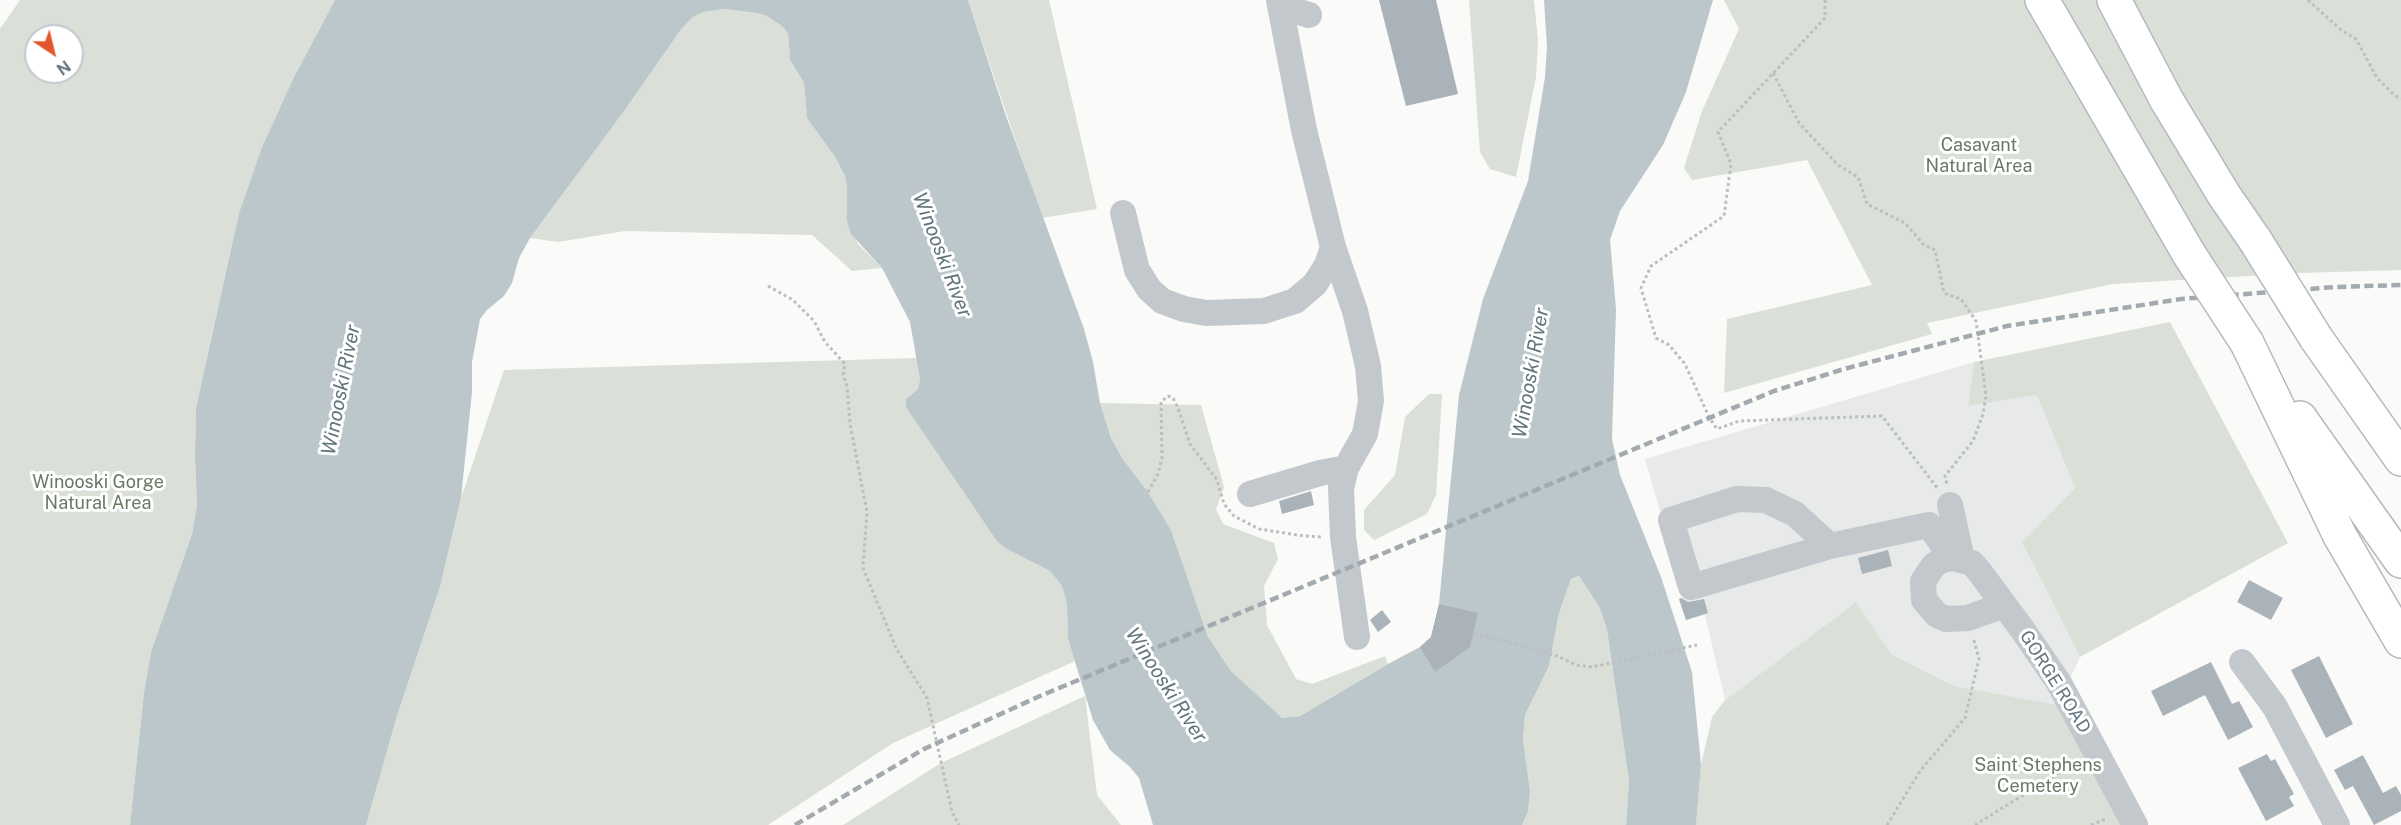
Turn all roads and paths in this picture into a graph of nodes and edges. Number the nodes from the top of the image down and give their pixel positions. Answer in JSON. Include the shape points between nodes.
{"nodes":[{"id":1,"x":1825,"y":0,"type":"edge"},
{"id":2,"x":2042,"y":0,"type":"edge"},
{"id":3,"x":2114,"y":0,"type":"edge"},
{"id":4,"x":2308,"y":0,"type":"edge"},
{"id":5,"x":1280,"y":3,"type":"edge"},
{"id":6,"x":1309,"y":15,"type":"dead end"},
{"id":7,"x":1773,"y":73,"type":"junction"},
{"id":8,"x":2401,"y":98,"type":"edge"},
{"id":9,"x":1123,"y":213,"type":"dead end"},
{"id":10,"x":1333,"y":247,"type":"junction"},
{"id":11,"x":768,"y":286,"type":"dead end"},
{"id":12,"x":2247,"y":343,"type":"junction"},
{"id":13,"x":2361,"y":403,"type":"junction"},
{"id":14,"x":2401,"y":445,"type":"edge"},
{"id":15,"x":2401,"y":459,"type":"edge"},
{"id":16,"x":1346,"y":468,"type":"junction"},
{"id":17,"x":1148,"y":492,"type":"dead end"},
{"id":18,"x":1250,"y":494,"type":"dead end"},
{"id":19,"x":1950,"y":505,"type":"junction"},
{"id":20,"x":1342,"y":537,"type":"junction"},
{"id":21,"x":1830,"y":546,"type":"junction"},
{"id":22,"x":1957,"y":558,"type":"junction"},
{"id":23,"x":2401,"y":561,"type":"edge"},
{"id":24,"x":2004,"y":605,"type":"junction"},
{"id":25,"x":1968,"y":618,"type":"junction"},
{"id":26,"x":1474,"y":633,"type":"dead end"},
{"id":27,"x":1357,"y":637,"type":"dead end"},
{"id":28,"x":2401,"y":641,"type":"edge"},
{"id":29,"x":1697,"y":645,"type":"dead end"},
{"id":30,"x":2242,"y":662,"type":"dead end"},
{"id":31,"x":2102,"y":762,"type":"junction"},
{"id":32,"x":959,"y":825,"type":"edge"},
{"id":33,"x":1887,"y":825,"type":"edge"},
{"id":34,"x":1975,"y":825,"type":"edge"},
{"id":35,"x":2135,"y":825,"type":"edge"},
{"id":36,"x":2337,"y":825,"type":"edge"}],
"edges":[{"from":1,"to":7,"type":"path","via":[[1825,18]]},
{"from":2,"to":12,"type":"highway","bridge":true,"via":[[2189,254]]},
{"from":3,"to":13,"type":"highway","bridge":true,"via":[[2166,99],[2224,195]]},
{"from":4,"to":8,"type":"path","via":[[2356,39],[2377,78]]},
{"from":5,"to":6,"type":"street"},
{"from":5,"to":10,"type":"street","via":[[1304,130]]},
{"from":7,"to":19,"type":"path","via":[[1799,123],[1838,165],[1858,177],[1867,204],[1905,223],[1924,245],[1935,250],[1944,293],[1961,299],[1976,321],[1986,396],[1973,441],[1945,476]]},
{"from":7,"to":19,"type":"path","via":[[1718,132],[1731,164],[1724,216],[1651,267],[1641,288],[1656,338],[1669,345],[1684,364],[1717,429],[1739,421],[1882,416]]},
{"from":9,"to":10,"type":"street","via":[[1137,270],[1149,289],[1162,301],[1206,313],[1264,311],[1295,301],[1315,284]]},
{"from":10,"to":16,"type":"street","via":[[1355,311],[1368,366],[1371,401],[1365,434]]},
{"from":11,"to":32,"type":"path","via":[[793,300],[814,321],[825,342],[845,364],[849,424],[867,512],[862,568],[896,648],[927,698],[952,812]]},
{"from":12,"to":23,"type":"highway"},
{"from":12,"to":28,"type":"highway","via":[[2340,536]]},
{"from":13,"to":14,"type":"highway"},
{"from":13,"to":15,"type":"highway"},
{"from":16,"to":18,"type":"street"},
{"from":16,"to":20,"type":"street","via":[[1341,488]]},
{"from":17,"to":20,"type":"path","via":[[1160,466],[1161,402],[1168,396],[1178,408],[1190,444],[1217,480],[1224,504],[1234,516],[1259,529],[1304,537]]},
{"from":19,"to":22,"type":"street"},
{"from":20,"to":27,"type":"street"},
{"from":21,"to":21,"type":"street","via":[[1690,587],[1671,520],[1737,499],[1766,500],[1795,513]]},
{"from":21,"to":22,"type":"street","name":"GORGE ROAD","via":[[1929,525]]},
{"from":22,"to":24,"type":"street","name":"GORGE ROAD","via":[[1972,563]]},
{"from":22,"to":25,"type":"street","via":[[1942,560],[1928,572],[1923,581],[1924,600],[1946,619]]},
{"from":24,"to":25,"type":"street"},
{"from":24,"to":31,"type":"street","name":"GORGE ROAD","via":[[2059,683]]},
{"from":25,"to":33,"type":"path","via":[[1979,659],[1965,718],[1920,771]]},
{"from":26,"to":29,"type":"path","via":[[1592,667]]},
{"from":30,"to":36,"type":"street","via":[[2275,707]]},
{"from":31,"to":34,"type":"path","via":[[2088,758],[2073,762]]},
{"from":31,"to":35,"type":"street","name":"GORGE ROAD"}]}
